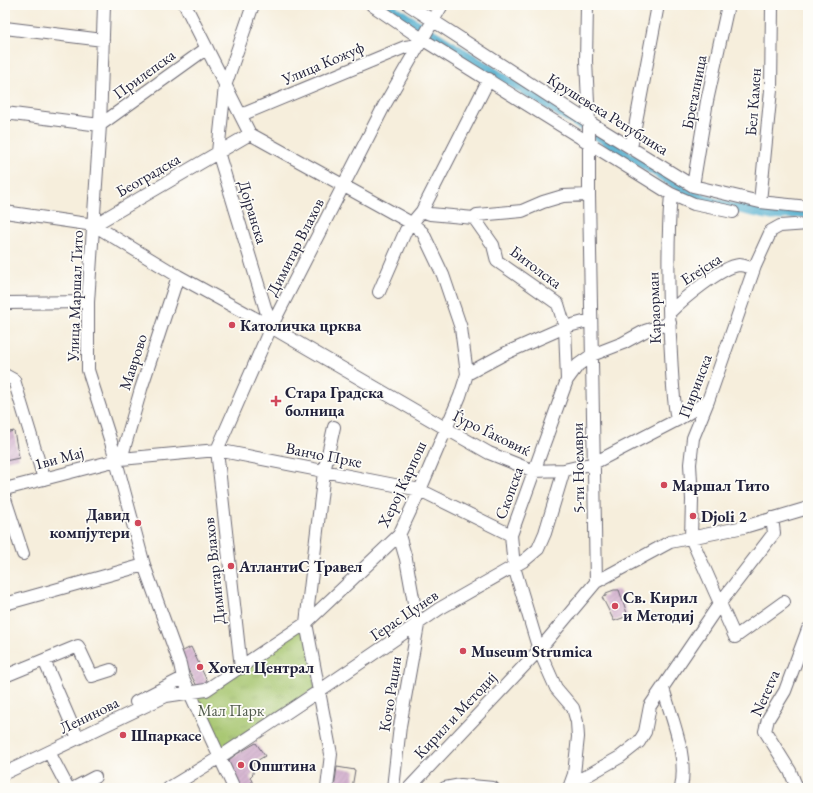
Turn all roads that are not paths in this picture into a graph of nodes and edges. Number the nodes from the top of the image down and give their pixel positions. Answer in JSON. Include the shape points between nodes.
{"nodes":[{"id":1,"x":104,"y":5,"type":"edge"},
{"id":2,"x":185,"y":5,"type":"edge"},
{"id":3,"x":253,"y":5,"type":"edge"},
{"id":4,"x":372,"y":5,"type":"edge"},
{"id":5,"x":409,"y":5,"type":"edge"},
{"id":6,"x":442,"y":5,"type":"edge"},
{"id":7,"x":587,"y":5,"type":"edge"},
{"id":8,"x":658,"y":5,"type":"edge"},
{"id":9,"x":728,"y":5,"type":"edge"},
{"id":10,"x":772,"y":5,"type":"edge"},
{"id":11,"x":432,"y":21,"type":"junction"},
{"id":12,"x":5,"y":28,"type":"edge"},
{"id":13,"x":103,"y":40,"type":"junction"},
{"id":14,"x":420,"y":42,"type":"junction"},
{"id":15,"x":207,"y":48,"type":"junction"},
{"id":16,"x":488,"y":79,"type":"junction"},
{"id":17,"x":225,"y":86,"type":"junction"},
{"id":18,"x":5,"y":113,"type":"edge"},
{"id":19,"x":241,"y":115,"type":"junction"},
{"id":20,"x":589,"y":122,"type":"junction"},
{"id":21,"x":100,"y":125,"type":"junction"},
{"id":22,"x":250,"y":134,"type":"junction"},
{"id":23,"x":589,"y":143,"type":"junction"},
{"id":24,"x":631,"y":148,"type":"junction"},
{"id":25,"x":218,"y":152,"type":"junction"},
{"id":26,"x":344,"y":186,"type":"junction"},
{"id":27,"x":693,"y":186,"type":"junction"},
{"id":28,"x":671,"y":194,"type":"junction"},
{"id":29,"x":589,"y":195,"type":"junction"},
{"id":30,"x":760,"y":202,"type":"junction"},
{"id":31,"x":808,"y":208,"type":"edge"},
{"id":32,"x":422,"y":211,"type":"junction"},
{"id":33,"x":5,"y":212,"type":"edge"},
{"id":34,"x":733,"y":212,"type":"dead end"},
{"id":35,"x":474,"y":218,"type":"junction"},
{"id":36,"x":413,"y":224,"type":"junction"},
{"id":37,"x":808,"y":224,"type":"edge"},
{"id":38,"x":94,"y":225,"type":"junction"},
{"id":39,"x":754,"y":269,"type":"junction"},
{"id":40,"x":178,"y":276,"type":"junction"},
{"id":41,"x":379,"y":292,"type":"dead end"},
{"id":42,"x":88,"y":302,"type":"junction"},
{"id":43,"x":5,"y":303,"type":"edge"},
{"id":44,"x":670,"y":318,"type":"junction"},
{"id":45,"x":591,"y":320,"type":"junction"},
{"id":46,"x":271,"y":327,"type":"junction"},
{"id":47,"x":565,"y":328,"type":"junction"},
{"id":48,"x":592,"y":354,"type":"junction"},
{"id":49,"x":467,"y":374,"type":"junction"},
{"id":50,"x":5,"y":375,"type":"edge"},
{"id":51,"x":567,"y":380,"type":"junction"},
{"id":52,"x":708,"y":401,"type":"junction"},
{"id":53,"x":677,"y":420,"type":"junction"},
{"id":54,"x":334,"y":427,"type":"dead end"},
{"id":55,"x":445,"y":428,"type":"junction"},
{"id":56,"x":217,"y":450,"type":"junction"},
{"id":57,"x":118,"y":459,"type":"junction"},
{"id":58,"x":594,"y":463,"type":"junction"},
{"id":59,"x":564,"y":470,"type":"junction"},
{"id":60,"x":534,"y":471,"type":"junction"},
{"id":61,"x":324,"y":472,"type":"junction"},
{"id":62,"x":44,"y":479,"type":"junction"},
{"id":63,"x":5,"y":489,"type":"edge"},
{"id":64,"x":420,"y":490,"type":"junction"},
{"id":65,"x":5,"y":499,"type":"edge"},
{"id":66,"x":808,"y":508,"type":"edge"},
{"id":67,"x":772,"y":518,"type":"junction"},
{"id":68,"x":399,"y":535,"type":"junction"},
{"id":69,"x":511,"y":535,"type":"junction"},
{"id":70,"x":691,"y":538,"type":"junction"},
{"id":71,"x":23,"y":554,"type":"dead end"},
{"id":72,"x":144,"y":565,"type":"junction"},
{"id":73,"x":514,"y":567,"type":"junction"},
{"id":74,"x":596,"y":582,"type":"junction"},
{"id":75,"x":784,"y":602,"type":"dead end"},
{"id":76,"x":720,"y":603,"type":"junction"},
{"id":77,"x":5,"y":604,"type":"edge"},
{"id":78,"x":306,"y":623,"type":"junction"},
{"id":79,"x":418,"y":625,"type":"junction"},
{"id":80,"x":808,"y":629,"type":"edge"},
{"id":81,"x":539,"y":650,"type":"junction"},
{"id":82,"x":44,"y":660,"type":"junction"},
{"id":83,"x":241,"y":668,"type":"junction"},
{"id":84,"x":111,"y":670,"type":"dead end"},
{"id":85,"x":5,"y":676,"type":"edge"},
{"id":86,"x":183,"y":678,"type":"junction"},
{"id":87,"x":664,"y":688,"type":"junction"},
{"id":88,"x":319,"y":691,"type":"junction"},
{"id":89,"x":189,"y":693,"type":"junction"},
{"id":90,"x":75,"y":732,"type":"junction"},
{"id":91,"x":49,"y":752,"type":"junction"},
{"id":92,"x":220,"y":757,"type":"junction"},
{"id":93,"x":5,"y":765,"type":"edge"},
{"id":94,"x":5,"y":773,"type":"edge"},
{"id":95,"x":95,"y":777,"type":"dead end"},
{"id":96,"x":571,"y":784,"type":"edge"},
{"id":97,"x":76,"y":787,"type":"edge"},
{"id":98,"x":169,"y":788,"type":"edge"},
{"id":99,"x":234,"y":788,"type":"edge"},
{"id":100,"x":326,"y":788,"type":"edge"},
{"id":101,"x":393,"y":788,"type":"edge"},
{"id":102,"x":409,"y":788,"type":"edge"},
{"id":103,"x":445,"y":788,"type":"edge"},
{"id":104,"x":493,"y":788,"type":"edge"},
{"id":105,"x":681,"y":788,"type":"edge"},
{"id":106,"x":797,"y":788,"type":"edge"}],
"edges":[{"from":1,"to":13,"type":"street","name":"Улица Маршал Тито"},
{"from":2,"to":15,"type":"street"},
{"from":3,"to":17,"type":"street"},
{"from":4,"to":14,"type":"street"},
{"from":5,"to":11,"type":"street","name":"Крушевска Република"},
{"from":6,"to":11,"type":"street","name":"Димитар Влахов"},
{"from":7,"to":20,"type":"street"},
{"from":8,"to":24,"type":"street"},
{"from":9,"to":27,"type":"street","name":"Брегалница","via":[[707,100]]},
{"from":10,"to":30,"type":"street","name":"Бел Камен","via":[[771,90]]},
{"from":11,"to":14,"type":"street","name":"Димитар Влахов"},
{"from":11,"to":20,"type":"street","name":"Крушевска Република"},
{"from":12,"to":13,"type":"street"},
{"from":13,"to":21,"type":"street","name":"Улица Маршал Тито"},
{"from":14,"to":16,"type":"street"},
{"from":14,"to":19,"type":"street","name":"Улица Кожуф"},
{"from":14,"to":26,"type":"street","name":"Димитар Влахов"},
{"from":15,"to":17,"type":"street"},
{"from":15,"to":21,"type":"street","name":"Прилепска"},
{"from":16,"to":23,"type":"street"},
{"from":16,"to":32,"type":"street"},
{"from":17,"to":19,"type":"street"},
{"from":17,"to":25,"type":"street"},
{"from":18,"to":21,"type":"street"},
{"from":19,"to":22,"type":"street"},
{"from":20,"to":23,"type":"street"},
{"from":20,"to":24,"type":"street","name":"Крушевска Република"},
{"from":21,"to":38,"type":"street","name":"Улица Маршал Тито"},
{"from":22,"to":25,"type":"street","name":"Београдска"},
{"from":22,"to":26,"type":"street"},
{"from":23,"to":28,"type":"street"},
{"from":23,"to":29,"type":"street"},
{"from":24,"to":27,"type":"street","name":"Крушевска Република"},
{"from":25,"to":38,"type":"street","name":"Београдска"},
{"from":25,"to":46,"type":"street","name":"Дојранска"},
{"from":26,"to":36,"type":"street"},
{"from":26,"to":46,"type":"street","name":"Димитар Влахов"},
{"from":27,"to":30,"type":"street","name":"Крушевска Република"},
{"from":28,"to":34,"type":"street","via":[[694,204]]},
{"from":28,"to":44,"type":"street","name":"Караорман","via":[[668,235]]},
{"from":29,"to":35,"type":"street","via":[[563,196],[522,211],[477,215]]},
{"from":29,"to":45,"type":"street"},
{"from":30,"to":31,"type":"street","name":"Крушевска Република"},
{"from":32,"to":35,"type":"street"},
{"from":32,"to":36,"type":"street"},
{"from":33,"to":38,"type":"street"},
{"from":35,"to":47,"type":"street","name":"Битолска","via":[[493,245],[497,261],[558,304]]},
{"from":36,"to":41,"type":"street","via":[[406,230]]},
{"from":36,"to":49,"type":"street","via":[[423,233],[443,275],[461,328]]},
{"from":37,"to":39,"type":"street","name":"Пиринска","via":[[780,226],[771,231]]},
{"from":38,"to":40,"type":"street","name":"Ѓуро Ѓаковиќ"},
{"from":38,"to":42,"type":"street","name":"Улица Маршал Тито"},
{"from":39,"to":44,"type":"street","name":"Егејска","via":[[740,265],[728,268],[687,296]]},
{"from":39,"to":52,"type":"street","name":"Пиринска"},
{"from":40,"to":46,"type":"street","name":"Ѓуро Ѓаковиќ"},
{"from":40,"to":57,"type":"street","name":"Маврово"},
{"from":42,"to":43,"type":"street"},
{"from":42,"to":57,"type":"street","name":"Улица Маршал Тито","via":[[88,370]]},
{"from":44,"to":48,"type":"street","name":"Егејска","via":[[623,343]]},
{"from":44,"to":53,"type":"street","name":"Караорман","via":[[673,400]]},
{"from":45,"to":47,"type":"street"},
{"from":45,"to":48,"type":"street"},
{"from":46,"to":55,"type":"street","name":"Ѓуро Ѓаковиќ"},
{"from":46,"to":56,"type":"street","name":"Димитар Влахов"},
{"from":47,"to":49,"type":"street","via":[[506,353]]},
{"from":47,"to":51,"type":"street","name":"Скопска"},
{"from":48,"to":51,"type":"street","via":[[578,365]]},
{"from":48,"to":58,"type":"street","name":"5-ти Ноември"},
{"from":49,"to":55,"type":"street","name":"Херој Карпош"},
{"from":50,"to":62,"type":"street","via":[[14,380]]},
{"from":51,"to":60,"type":"street","name":"Скопска"},
{"from":52,"to":53,"type":"street","name":"Ѓуро Ѓаковиќ"},
{"from":52,"to":70,"type":"street","name":"Пиринска","via":[[693,438],[690,464]]},
{"from":53,"to":58,"type":"street","name":"Ѓуро Ѓаковиќ"},
{"from":54,"to":61,"type":"street"},
{"from":55,"to":60,"type":"street","name":"Ѓуро Ѓаковиќ","via":[[489,453]]},
{"from":55,"to":64,"type":"street","name":"Херој Карпош"},
{"from":56,"to":57,"type":"street","name":"Ванчо Прке"},
{"from":56,"to":61,"type":"street","name":"Ванчо Прке"},
{"from":56,"to":83,"type":"street","name":"Димитар Влахов"},
{"from":57,"to":62,"type":"street","name":"1ви Мај"},
{"from":57,"to":72,"type":"street","name":"Улица Маршал Тито"},
{"from":58,"to":59,"type":"street","name":"Ѓуро Ѓаковиќ"},
{"from":58,"to":74,"type":"street","name":"5-ти Ноември"},
{"from":59,"to":60,"type":"street","name":"Ѓуро Ѓаковиќ"},
{"from":59,"to":73,"type":"street","name":"Герас Цунев","via":[[538,549]]},
{"from":60,"to":69,"type":"street","name":"Скопска"},
{"from":61,"to":64,"type":"street","name":"Ванчо Прке"},
{"from":61,"to":78,"type":"street"},
{"from":62,"to":63,"type":"street","name":"1ви Мај"},
{"from":64,"to":68,"type":"street","name":"Херој Карпош"},
{"from":64,"to":69,"type":"street","name":"Ванчо Прке"},
{"from":65,"to":71,"type":"street"},
{"from":66,"to":67,"type":"street","name":"Кирил и Методиј"},
{"from":67,"to":70,"type":"street","name":"Кирил и Методиј","via":[[744,527]]},
{"from":67,"to":76,"type":"street","via":[[774,533]]},
{"from":68,"to":78,"type":"street","name":"Херој Карпош"},
{"from":68,"to":79,"type":"street","name":"Кочо Рацин"},
{"from":69,"to":73,"type":"street","name":"Скопска"},
{"from":70,"to":74,"type":"street","name":"Кирил и Методиј","via":[[670,542]]},
{"from":70,"to":76,"type":"street","name":"Пиринска"},
{"from":72,"to":77,"type":"street"},
{"from":72,"to":86,"type":"street","name":"Улица Маршал Тито"},
{"from":73,"to":79,"type":"street","name":"Герас Цунев","via":[[439,609]]},
{"from":73,"to":81,"type":"street","name":"Скопска"},
{"from":74,"to":81,"type":"street","name":"Кирил и Методиј"},
{"from":75,"to":76,"type":"street","name":"Пиринска","via":[[735,637]]},
{"from":76,"to":87,"type":"street"},
{"from":78,"to":83,"type":"street","name":"Херој Карпош"},
{"from":78,"to":88,"type":"street"},
{"from":79,"to":88,"type":"street","name":"Герас Цунев"},
{"from":79,"to":101,"type":"street","name":"Кочо Рацин","via":[[400,726]]},
{"from":80,"to":106,"type":"street","name":"Neretva","via":[[785,691],[768,719],[765,731],[790,771]]},
{"from":81,"to":96,"type":"street","name":"Скопска","via":[[556,688],[573,708],[575,715],[578,737]]},
{"from":81,"to":102,"type":"street","name":"Кирил и Методиј"},
{"from":82,"to":84,"type":"street","via":[[78,646],[92,676]]},
{"from":82,"to":85,"type":"street"},
{"from":82,"to":90,"type":"street"},
{"from":83,"to":89,"type":"street","name":"Ленинова","via":[[206,690]]},
{"from":86,"to":89,"type":"street","name":"Улица Маршал Тито"},
{"from":86,"to":90,"type":"street"},
{"from":87,"to":96,"type":"street","via":[[650,706],[645,732],[639,742],[620,757]]},
{"from":87,"to":105,"type":"street","via":[[682,751],[684,775]]},
{"from":88,"to":92,"type":"street","name":"Герас Цунев"},
{"from":88,"to":100,"type":"street","via":[[331,754]]},
{"from":89,"to":91,"type":"street","name":"Ленинова","via":[[166,696]]},
{"from":89,"to":92,"type":"street","name":"Улица Маршал Тито"},
{"from":90,"to":93,"type":"street"},
{"from":91,"to":94,"type":"street","name":"Ленинова"},
{"from":91,"to":97,"type":"street"},
{"from":92,"to":98,"type":"street","name":"Герас Цунев"},
{"from":92,"to":99,"type":"street","name":"Улица Маршал Тито"},
{"from":95,"to":97,"type":"street"},
{"from":103,"to":104,"type":"street","via":[[461,785]]}]}
